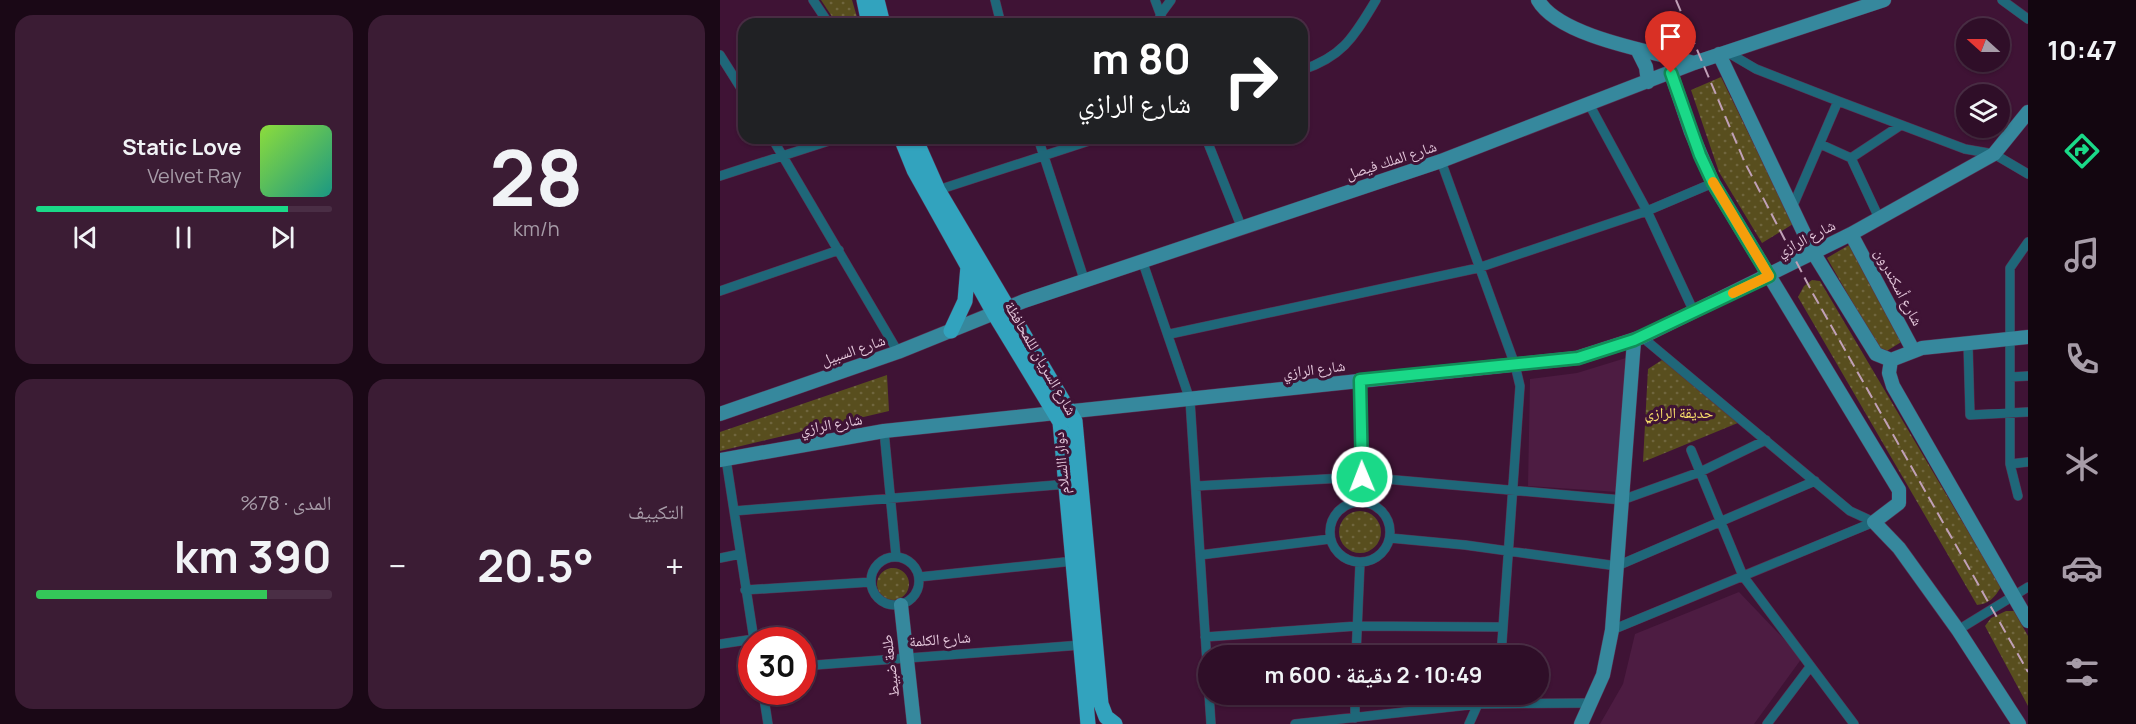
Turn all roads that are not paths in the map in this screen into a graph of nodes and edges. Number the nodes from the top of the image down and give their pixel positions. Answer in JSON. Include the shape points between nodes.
{"nodes":[{"id":1,"x":813,"y":0,"type":"edge"},
{"id":2,"x":864,"y":0,"type":"edge"},
{"id":3,"x":877,"y":0,"type":"edge"},
{"id":4,"x":995,"y":0,"type":"edge"},
{"id":5,"x":1155,"y":0,"type":"edge"},
{"id":6,"x":1171,"y":0,"type":"edge"},
{"id":7,"x":1376,"y":0,"type":"edge"},
{"id":8,"x":1538,"y":0,"type":"edge"},
{"id":9,"x":1884,"y":0,"type":"edge"},
{"id":10,"x":2002,"y":0,"type":"edge"},
{"id":11,"x":825,"y":18,"type":"edge"},
{"id":12,"x":868,"y":18,"type":"edge"},
{"id":13,"x":882,"y":18,"type":"edge"},
{"id":14,"x":1000,"y":18,"type":"edge"},
{"id":15,"x":1161,"y":18,"type":"edge"},
{"id":16,"x":1163,"y":18,"type":"edge"},
{"id":17,"x":2028,"y":19,"type":"edge"},
{"id":18,"x":1637,"y":49,"type":"junction"},
{"id":19,"x":1723,"y":53,"type":"junction"},
{"id":20,"x":721,"y":60,"type":"edge"},
{"id":21,"x":1694,"y":63,"type":"junction"},
{"id":22,"x":1308,"y":68,"type":"edge"},
{"id":23,"x":1671,"y":73,"type":"junction"},
{"id":24,"x":1648,"y":82,"type":"junction"},
{"id":25,"x":738,"y":84,"type":"edge"},
{"id":26,"x":1839,"y":101,"type":"junction"},
{"id":27,"x":1589,"y":104,"type":"junction"},
{"id":28,"x":2028,"y":112,"type":"edge"},
{"id":29,"x":1901,"y":125,"type":"junction"},
{"id":30,"x":776,"y":144,"type":"edge"},
{"id":31,"x":801,"y":144,"type":"edge"},
{"id":32,"x":817,"y":144,"type":"edge"},
{"id":33,"x":903,"y":144,"type":"edge"},
{"id":34,"x":918,"y":144,"type":"edge"},
{"id":35,"x":1040,"y":144,"type":"edge"},
{"id":36,"x":1080,"y":144,"type":"edge"},
{"id":37,"x":1208,"y":144,"type":"edge"},
{"id":38,"x":1820,"y":144,"type":"junction"},
{"id":39,"x":782,"y":154,"type":"junction"},
{"id":40,"x":1994,"y":154,"type":"junction"},
{"id":41,"x":1044,"y":156,"type":"junction"},
{"id":42,"x":1851,"y":158,"type":"junction"},
{"id":43,"x":1441,"y":161,"type":"junction"},
{"id":44,"x":2028,"y":174,"type":"edge"},
{"id":45,"x":720,"y":176,"type":"edge"},
{"id":46,"x":1713,"y":183,"type":"junction"},
{"id":47,"x":938,"y":190,"type":"junction"},
{"id":48,"x":1792,"y":208,"type":"junction"},
{"id":49,"x":1647,"y":211,"type":"junction"},
{"id":50,"x":1879,"y":218,"type":"junction"},
{"id":51,"x":1241,"y":226,"type":"junction"},
{"id":52,"x":1851,"y":234,"type":"junction"},
{"id":53,"x":2026,"y":248,"type":"edge"},
{"id":54,"x":839,"y":250,"type":"junction"},
{"id":55,"x":1813,"y":252,"type":"junction"},
{"id":56,"x":1143,"y":263,"type":"junction"},
{"id":57,"x":968,"y":266,"type":"junction"},
{"id":58,"x":1478,"y":268,"type":"junction"},
{"id":59,"x":1769,"y":276,"type":"junction"},
{"id":60,"x":1085,"y":282,"type":"junction"},
{"id":61,"x":720,"y":291,"type":"edge"},
{"id":62,"x":1001,"y":312,"type":"junction"},
{"id":63,"x":1694,"y":312,"type":"junction"},
{"id":64,"x":951,"y":332,"type":"junction"},
{"id":65,"x":1170,"y":334,"type":"junction"},
{"id":66,"x":2028,"y":337,"type":"edge"},
{"id":67,"x":2011,"y":338,"type":"junction"},
{"id":68,"x":1638,"y":339,"type":"junction"},
{"id":69,"x":1968,"y":343,"type":"junction"},
{"id":70,"x":1913,"y":350,"type":"junction"},
{"id":71,"x":898,"y":352,"type":"junction"},
{"id":72,"x":1891,"y":360,"type":"junction"},
{"id":73,"x":1515,"y":364,"type":"junction"},
{"id":74,"x":2028,"y":376,"type":"edge"},
{"id":75,"x":2010,"y":377,"type":"junction"},
{"id":76,"x":1360,"y":380,"type":"junction"},
{"id":77,"x":1190,"y":400,"type":"junction"},
{"id":78,"x":1071,"y":411,"type":"junction"},
{"id":79,"x":1055,"y":412,"type":"junction"},
{"id":80,"x":2009,"y":412,"type":"junction"},
{"id":81,"x":2028,"y":412,"type":"edge"},
{"id":82,"x":720,"y":414,"type":"edge"},
{"id":83,"x":884,"y":431,"type":"junction"},
{"id":84,"x":1766,"y":440,"type":"junction"},
{"id":85,"x":1691,"y":450,"type":"dead end"},
{"id":86,"x":723,"y":459,"type":"edge"},
{"id":87,"x":2028,"y":462,"type":"edge"},
{"id":88,"x":2010,"y":464,"type":"junction"},
{"id":89,"x":1700,"y":472,"type":"junction"},
{"id":90,"x":1362,"y":477,"type":"junction"},
{"id":91,"x":1815,"y":481,"type":"junction"},
{"id":92,"x":1068,"y":484,"type":"junction"},
{"id":93,"x":1196,"y":486,"type":"junction"},
{"id":94,"x":1514,"y":491,"type":"junction"},
{"id":95,"x":2018,"y":496,"type":"dead end"},
{"id":96,"x":890,"y":499,"type":"junction"},
{"id":97,"x":1622,"y":500,"type":"junction"},
{"id":98,"x":1360,"y":502,"type":"junction"},
{"id":99,"x":734,"y":511,"type":"junction"},
{"id":100,"x":1722,"y":521,"type":"junction"},
{"id":101,"x":1874,"y":522,"type":"junction"},
{"id":102,"x":1390,"y":538,"type":"junction"},
{"id":103,"x":1330,"y":539,"type":"junction"},
{"id":104,"x":1510,"y":551,"type":"junction"},
{"id":105,"x":740,"y":554,"type":"junction"},
{"id":106,"x":1200,"y":555,"type":"junction"},
{"id":107,"x":896,"y":556,"type":"junction"},
{"id":108,"x":720,"y":558,"type":"edge"},
{"id":109,"x":1074,"y":561,"type":"junction"},
{"id":110,"x":1360,"y":563,"type":"junction"},
{"id":111,"x":1617,"y":566,"type":"junction"},
{"id":112,"x":1743,"y":576,"type":"junction"},
{"id":113,"x":919,"y":577,"type":"junction"},
{"id":114,"x":871,"y":582,"type":"junction"},
{"id":115,"x":2028,"y":587,"type":"edge"},
{"id":116,"x":745,"y":590,"type":"junction"},
{"id":117,"x":2013,"y":596,"type":"junction"},
{"id":118,"x":901,"y":605,"type":"junction"},
{"id":119,"x":2028,"y":621,"type":"edge"},
{"id":120,"x":1357,"y":626,"type":"junction"},
{"id":121,"x":752,"y":627,"type":"edge"},
{"id":122,"x":1503,"y":627,"type":"junction"},
{"id":123,"x":1612,"y":630,"type":"junction"},
{"id":124,"x":1958,"y":630,"type":"junction"},
{"id":125,"x":1205,"y":637,"type":"junction"},
{"id":126,"x":738,"y":642,"type":"edge"},
{"id":127,"x":720,"y":644,"type":"edge"},
{"id":128,"x":1081,"y":645,"type":"junction"},
{"id":129,"x":1206,"y":645,"type":"edge"},
{"id":130,"x":1356,"y":645,"type":"edge"},
{"id":131,"x":1502,"y":645,"type":"edge"},
{"id":132,"x":905,"y":656,"type":"junction"},
{"id":133,"x":816,"y":665,"type":"edge"},
{"id":134,"x":1810,"y":667,"type":"junction"},
{"id":135,"x":1549,"y":702,"type":"edge"},
{"id":136,"x":1592,"y":703,"type":"junction"},
{"id":137,"x":765,"y":705,"type":"edge"},
{"id":138,"x":1210,"y":705,"type":"edge"},
{"id":139,"x":1355,"y":705,"type":"edge"},
{"id":140,"x":1469,"y":705,"type":"edge"},
{"id":141,"x":1478,"y":705,"type":"edge"},
{"id":142,"x":1355,"y":717,"type":"junction"},
{"id":143,"x":1108,"y":722,"type":"edge"},
{"id":144,"x":768,"y":724,"type":"edge"},
{"id":145,"x":914,"y":724,"type":"edge"},
{"id":146,"x":1084,"y":724,"type":"edge"},
{"id":147,"x":1211,"y":724,"type":"edge"},
{"id":148,"x":1295,"y":724,"type":"edge"},
{"id":149,"x":1469,"y":724,"type":"edge"},
{"id":150,"x":1581,"y":724,"type":"edge"},
{"id":151,"x":1767,"y":724,"type":"edge"},
{"id":152,"x":1854,"y":724,"type":"edge"},
{"id":153,"x":2019,"y":724,"type":"edge"}],
"edges":[{"from":1,"to":11,"type":"street"},
{"from":2,"to":12,"type":"main road"},
{"from":3,"to":13,"type":"main road"},
{"from":4,"to":14,"type":"street"},
{"from":5,"to":15,"type":"street"},
{"from":6,"to":16,"type":"street"},
{"from":7,"to":22,"type":"street","via":[[1344,48]]},
{"from":8,"to":18,"type":"main road","via":[[1542,8],[1577,30]]},
{"from":9,"to":19,"type":"main road","name":"شارع الملك فيصل"},
{"from":10,"to":17,"type":"street"},
{"from":18,"to":21,"type":"main road"},
{"from":18,"to":24,"type":"main road"},
{"from":19,"to":21,"type":"main road","name":"شارع الملك فيصل"},
{"from":19,"to":26,"type":"street"},
{"from":19,"to":48,"type":"main road"},
{"from":20,"to":25,"type":"street"},
{"from":21,"to":23,"type":"main road","name":"شارع الملك فيصل"},
{"from":23,"to":24,"type":"main road","name":"شارع الملك فيصل"},
{"from":23,"to":46,"type":"main road"},
{"from":24,"to":27,"type":"main road","name":"شارع الملك فيصل"},
{"from":26,"to":29,"type":"street"},
{"from":26,"to":38,"type":"street"},
{"from":27,"to":43,"type":"main road","name":"شارع الملك فيصل"},
{"from":27,"to":49,"type":"street"},
{"from":28,"to":40,"type":"main road","name":"شارع الرازي"},
{"from":29,"to":40,"type":"street","via":[[1965,149]]},
{"from":29,"to":42,"type":"street"},
{"from":30,"to":39,"type":"street"},
{"from":31,"to":39,"type":"street"},
{"from":32,"to":39,"type":"street"},
{"from":33,"to":57,"type":"main road","name":"شارع السريان لللمحافظة"},
{"from":34,"to":47,"type":"main road","name":"دوار االسلام"},
{"from":35,"to":41,"type":"street"},
{"from":36,"to":41,"type":"street"},
{"from":37,"to":51,"type":"street"},
{"from":38,"to":42,"type":"street"},
{"from":38,"to":48,"type":"street"},
{"from":39,"to":45,"type":"street"},
{"from":39,"to":54,"type":"street"},
{"from":40,"to":44,"type":"street"},
{"from":40,"to":50,"type":"main road","name":"شارع الرازي"},
{"from":41,"to":47,"type":"street"},
{"from":41,"to":60,"type":"street"},
{"from":42,"to":50,"type":"street"},
{"from":43,"to":51,"type":"main road","name":"شارع الملك فيصل"},
{"from":43,"to":58,"type":"street"},
{"from":46,"to":49,"type":"street"},
{"from":46,"to":59,"type":"main road"},
{"from":47,"to":62,"type":"main road","name":"دوار االسلام"},
{"from":48,"to":55,"type":"main road"},
{"from":49,"to":58,"type":"street"},
{"from":49,"to":63,"type":"street"},
{"from":50,"to":52,"type":"main road","name":"شارع الرازي"},
{"from":51,"to":56,"type":"main road","name":"شارع الملك فيصل"},
{"from":52,"to":55,"type":"main road","name":"شارع الرازي"},
{"from":52,"to":70,"type":"main road","name":"شارع أسكندرون"},
{"from":53,"to":67,"type":"street","via":[[2010,268]]},
{"from":54,"to":61,"type":"street"},
{"from":54,"to":71,"type":"street"},
{"from":55,"to":59,"type":"main road","name":"شارع الرازي"},
{"from":55,"to":72,"type":"main road","via":[[1873,351]]},
{"from":56,"to":60,"type":"main road","name":"شارع الملك فيصل"},
{"from":56,"to":65,"type":"street"},
{"from":57,"to":62,"type":"main road","name":"شارع السريان لللمحافظة"},
{"from":57,"to":64,"type":"main road","via":[[965,301]]},
{"from":58,"to":65,"type":"street"},
{"from":58,"to":73,"type":"street"},
{"from":59,"to":63,"type":"main road","name":"شارع الرازي"},
{"from":59,"to":101,"type":"main road","via":[[1899,490],[1899,503]]},
{"from":60,"to":62,"type":"main road","name":"شارع الملك فيصل"},
{"from":62,"to":64,"type":"main road","name":"شارع السبيل"},
{"from":62,"to":78,"type":"main road","name":"دوار االسلام"},
{"from":62,"to":79,"type":"main road","name":"شارع السريان لللمحافظة"},
{"from":63,"to":68,"type":"main road","name":"شارع الرازي"},
{"from":64,"to":71,"type":"main road","name":"شارع السبيل"},
{"from":65,"to":77,"type":"street"},
{"from":66,"to":67,"type":"main road","name":"شارع أسكندرون"},
{"from":67,"to":69,"type":"main road","name":"شارع أسكندرون"},
{"from":67,"to":75,"type":"street"},
{"from":68,"to":73,"type":"main road","name":"شارع الرازي","via":[[1578,358]]},
{"from":68,"to":84,"type":"street"},
{"from":68,"to":97,"type":"main road"},
{"from":69,"to":70,"type":"main road","name":"شارع أسكندرون"},
{"from":69,"to":80,"type":"street","via":[[1970,415]]},
{"from":70,"to":72,"type":"main road"},
{"from":71,"to":82,"type":"main road","name":"شارع السبيل"},
{"from":72,"to":117,"type":"main road","via":[[1893,386]]},
{"from":73,"to":76,"type":"main road","name":"شارع الرازي"},
{"from":73,"to":94,"type":"street","via":[[1520,386]]},
{"from":74,"to":75,"type":"street"},
{"from":75,"to":80,"type":"street"},
{"from":76,"to":77,"type":"main road","name":"شارع الرازي"},
{"from":76,"to":90,"type":"street"},
{"from":77,"to":78,"type":"main road","name":"شارع الرازي"},
{"from":77,"to":93,"type":"street"},
{"from":78,"to":79,"type":"main road","name":"شارع الرازي"},
{"from":78,"to":143,"type":"main road","name":"دوار االسلام","via":[[1101,704]]},
{"from":79,"to":83,"type":"main road","name":"شارع الرازي"},
{"from":79,"to":92,"type":"main road","name":"شارع السريان لللمحافظة","via":[[1060,422]]},
{"from":80,"to":81,"type":"street"},
{"from":80,"to":88,"type":"street"},
{"from":83,"to":86,"type":"main road","name":"شارع الرازي"},
{"from":83,"to":96,"type":"street"},
{"from":84,"to":89,"type":"street"},
{"from":84,"to":91,"type":"street"},
{"from":85,"to":89,"type":"street"},
{"from":86,"to":99,"type":"street"},
{"from":87,"to":88,"type":"street"},
{"from":88,"to":95,"type":"street"},
{"from":89,"to":97,"type":"street"},
{"from":89,"to":100,"type":"street"},
{"from":90,"to":93,"type":"street"},
{"from":90,"to":94,"type":"street"},
{"from":90,"to":98,"type":"street"},
{"from":91,"to":100,"type":"street"},
{"from":91,"to":101,"type":"street","via":[[1850,511]]},
{"from":92,"to":96,"type":"street"},
{"from":92,"to":109,"type":"main road","name":"شارع السريان لللمحافظة"},
{"from":93,"to":106,"type":"street"},
{"from":94,"to":97,"type":"street"},
{"from":94,"to":104,"type":"street"},
{"from":96,"to":99,"type":"street"},
{"from":96,"to":107,"type":"street"},
{"from":97,"to":111,"type":"main road"},
{"from":98,"to":102,"type":"street","via":[[1381,510],[1391,527]]},
{"from":98,"to":103,"type":"street","via":[[1350,503],[1335,516]]},
{"from":99,"to":105,"type":"street"},
{"from":100,"to":111,"type":"street"},
{"from":100,"to":112,"type":"street"},
{"from":101,"to":112,"type":"street"},
{"from":101,"to":124,"type":"main road","via":[[1890,536]]},
{"from":102,"to":104,"type":"street"},
{"from":102,"to":110,"type":"street","via":[[1381,555]]},
{"from":103,"to":106,"type":"street"},
{"from":103,"to":110,"type":"street","via":[[1340,555]]},
{"from":104,"to":111,"type":"street"},
{"from":104,"to":122,"type":"street"},
{"from":105,"to":108,"type":"street"},
{"from":105,"to":116,"type":"street"},
{"from":106,"to":125,"type":"street"},
{"from":107,"to":113,"type":"street","via":[[914,565]]},
{"from":107,"to":114,"type":"street","via":[[875,567]]},
{"from":109,"to":113,"type":"street"},
{"from":109,"to":128,"type":"main road","name":"شارع السريان لللمحافظة"},
{"from":110,"to":120,"type":"street"},
{"from":111,"to":123,"type":"main road"},
{"from":112,"to":123,"type":"street"},
{"from":112,"to":134,"type":"street"},
{"from":113,"to":118,"type":"street","via":[[914,597]]},
{"from":114,"to":116,"type":"street"},
{"from":114,"to":118,"type":"street","via":[[881,601]]},
{"from":115,"to":117,"type":"street"},
{"from":116,"to":121,"type":"street"},
{"from":117,"to":119,"type":"main road"},
{"from":117,"to":124,"type":"street"},
{"from":118,"to":132,"type":"main road","name":"طلعة ضبيط"},
{"from":120,"to":122,"type":"street"},
{"from":120,"to":125,"type":"street"},
{"from":120,"to":130,"type":"street"},
{"from":122,"to":131,"type":"street"},
{"from":123,"to":136,"type":"main road","via":[[1605,667]]},
{"from":124,"to":153,"type":"main road"},
{"from":125,"to":129,"type":"street"},
{"from":126,"to":127,"type":"street"},
{"from":128,"to":132,"type":"street","name":"شارع الكلمة"},
{"from":128,"to":146,"type":"main road","name":"شارع السريان لللمحافظة"},
{"from":132,"to":133,"type":"street","name":"شارع الكلمة"},
{"from":132,"to":145,"type":"main road","name":"طلعة ضبيط"},
{"from":134,"to":151,"type":"street"},
{"from":134,"to":152,"type":"street"},
{"from":135,"to":136,"type":"street"},
{"from":136,"to":150,"type":"main road"},
{"from":137,"to":144,"type":"street"},
{"from":138,"to":147,"type":"street"},
{"from":139,"to":142,"type":"street"},
{"from":140,"to":142,"type":"street"},
{"from":141,"to":149,"type":"street"},
{"from":142,"to":148,"type":"street"}]}
